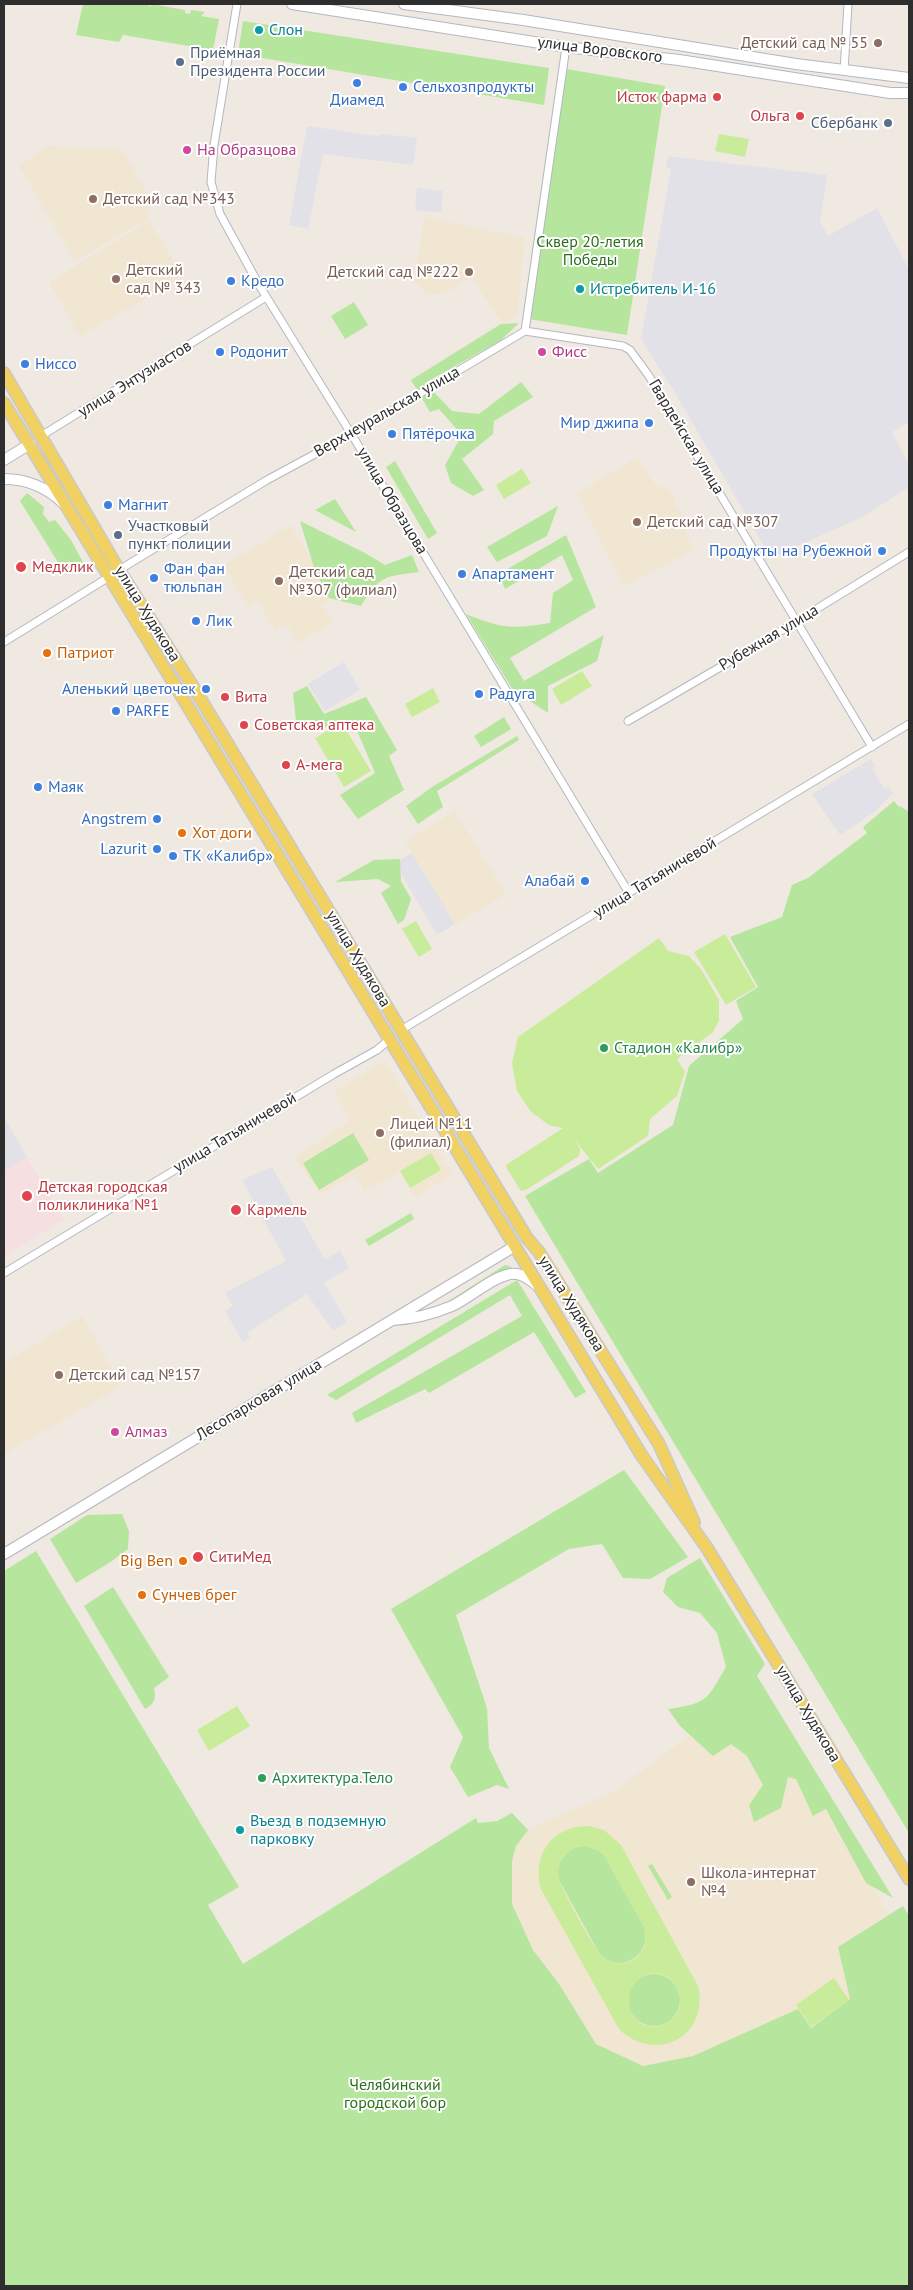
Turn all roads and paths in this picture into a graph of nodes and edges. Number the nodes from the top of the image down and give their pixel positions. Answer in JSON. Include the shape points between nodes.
{"nodes":[{"id":1,"x":237,"y":4,"type":"edge"},
{"id":2,"x":292,"y":4,"type":"edge"},
{"id":3,"x":404,"y":4,"type":"edge"},
{"id":4,"x":848,"y":4,"type":"edge"},
{"id":5,"x":566,"y":48,"type":"junction"},
{"id":6,"x":844,"y":71,"type":"junction"},
{"id":7,"x":909,"y":78,"type":"edge"},
{"id":8,"x":907,"y":96,"type":"edge"},
{"id":9,"x":266,"y":297,"type":"junction"},
{"id":10,"x":525,"y":331,"type":"junction"},
{"id":11,"x":4,"y":373,"type":"edge"},
{"id":12,"x":4,"y":403,"type":"edge"},
{"id":13,"x":352,"y":434,"type":"junction"},
{"id":14,"x":41,"y":436,"type":"junction"},
{"id":15,"x":30,"y":444,"type":"junction"},
{"id":16,"x":4,"y":460,"type":"edge"},
{"id":17,"x":4,"y":479,"type":"edge"},
{"id":18,"x":65,"y":505,"type":"junction"},
{"id":19,"x":909,"y":552,"type":"edge"},
{"id":20,"x":114,"y":573,"type":"junction"},
{"id":21,"x":797,"y":622,"type":"junction"},
{"id":22,"x":4,"y":642,"type":"edge"},
{"id":23,"x":628,"y":721,"type":"dead end"},
{"id":24,"x":909,"y":724,"type":"edge"},
{"id":25,"x":872,"y":747,"type":"junction"},
{"id":26,"x":629,"y":893,"type":"junction"},
{"id":27,"x":401,"y":1030,"type":"junction"},
{"id":28,"x":390,"y":1039,"type":"junction"},
{"id":29,"x":527,"y":1238,"type":"junction"},
{"id":30,"x":515,"y":1246,"type":"junction"},
{"id":31,"x":4,"y":1274,"type":"edge"},
{"id":32,"x":542,"y":1288,"type":"junction"},
{"id":33,"x":390,"y":1321,"type":"junction"},
{"id":34,"x":707,"y":1548,"type":"junction"},
{"id":35,"x":4,"y":1554,"type":"edge"},
{"id":36,"x":909,"y":1879,"type":"edge"}],
"edges":[{"from":1,"to":9,"type":"street","name":"улица Образцова","via":[[211,182],[220,214]]},
{"from":2,"to":5,"type":"main road","name":"улица Воровского"},
{"from":3,"to":6,"type":"main road","name":"улица Воровского"},
{"from":4,"to":6,"type":"street"},
{"from":5,"to":8,"type":"main road","name":"улица Воровского","via":[[679,60]]},
{"from":5,"to":10,"type":"street"},
{"from":6,"to":7,"type":"main road","name":"улица Воровского"},
{"from":9,"to":13,"type":"street","name":"улица Образцова"},
{"from":9,"to":14,"type":"street","name":"улица Энтузиастов"},
{"from":10,"to":13,"type":"street","name":"Верхнеуральская улица"},
{"from":10,"to":21,"type":"street","name":"Гвардейская улица","via":[[616,343],[630,350],[649,376]]},
{"from":11,"to":14,"type":"main road","name":"улица Худякова"},
{"from":12,"to":15,"type":"main road","name":"улица Худякова"},
{"from":13,"to":20,"type":"street","name":"Верхнеуральская улица","via":[[267,480]]},
{"from":13,"to":26,"type":"street","name":"улица Образцова"},
{"from":14,"to":15,"type":"main road","name":"улица Энтузиастов"},
{"from":14,"to":20,"type":"main road","name":"улица Худякова"},
{"from":15,"to":16,"type":"main road","name":"улица Энтузиастов"},
{"from":15,"to":18,"type":"main road","name":"улица Худякова"},
{"from":17,"to":18,"type":"main road","via":[[39,486]]},
{"from":18,"to":20,"type":"main road","name":"улица Худякова"},
{"from":19,"to":21,"type":"street","name":"Рубежная улица"},
{"from":20,"to":22,"type":"street","name":"Верхнеуральская улица"},
{"from":20,"to":27,"type":"main road","name":"улица Худякова","via":[[192,685]]},
{"from":20,"to":28,"type":"main road","name":"улица Худякова"},
{"from":21,"to":23,"type":"street","name":"Рубежная улица"},
{"from":21,"to":25,"type":"street","name":"Гвардейская улица"},
{"from":24,"to":25,"type":"street","name":"улица Татьяничевой"},
{"from":25,"to":26,"type":"street","name":"улица Татьяничевой"},
{"from":26,"to":27,"type":"street","name":"улица Татьяничевой"},
{"from":27,"to":28,"type":"main road"},
{"from":27,"to":29,"type":"main road","name":"улица Худякова"},
{"from":28,"to":30,"type":"main road","name":"улица Худякова"},
{"from":28,"to":31,"type":"street","name":"улица Татьяничевой","via":[[377,1050]]},
{"from":29,"to":30,"type":"main road"},
{"from":29,"to":34,"type":"main road","name":"улица Худякова","via":[[539,1252],[659,1444]]},
{"from":30,"to":32,"type":"main road","name":"улица Худякова"},
{"from":30,"to":33,"type":"main road","name":"Лесопарковая улица"},
{"from":32,"to":33,"type":"main road","via":[[525,1277],[506,1275],[448,1308],[416,1319]]},
{"from":32,"to":34,"type":"main road","name":"улица Худякова","via":[[642,1456]]},
{"from":33,"to":35,"type":"main road","name":"Лесопарковая улица"},
{"from":34,"to":36,"type":"main road","name":"улица Худякова"}]}
